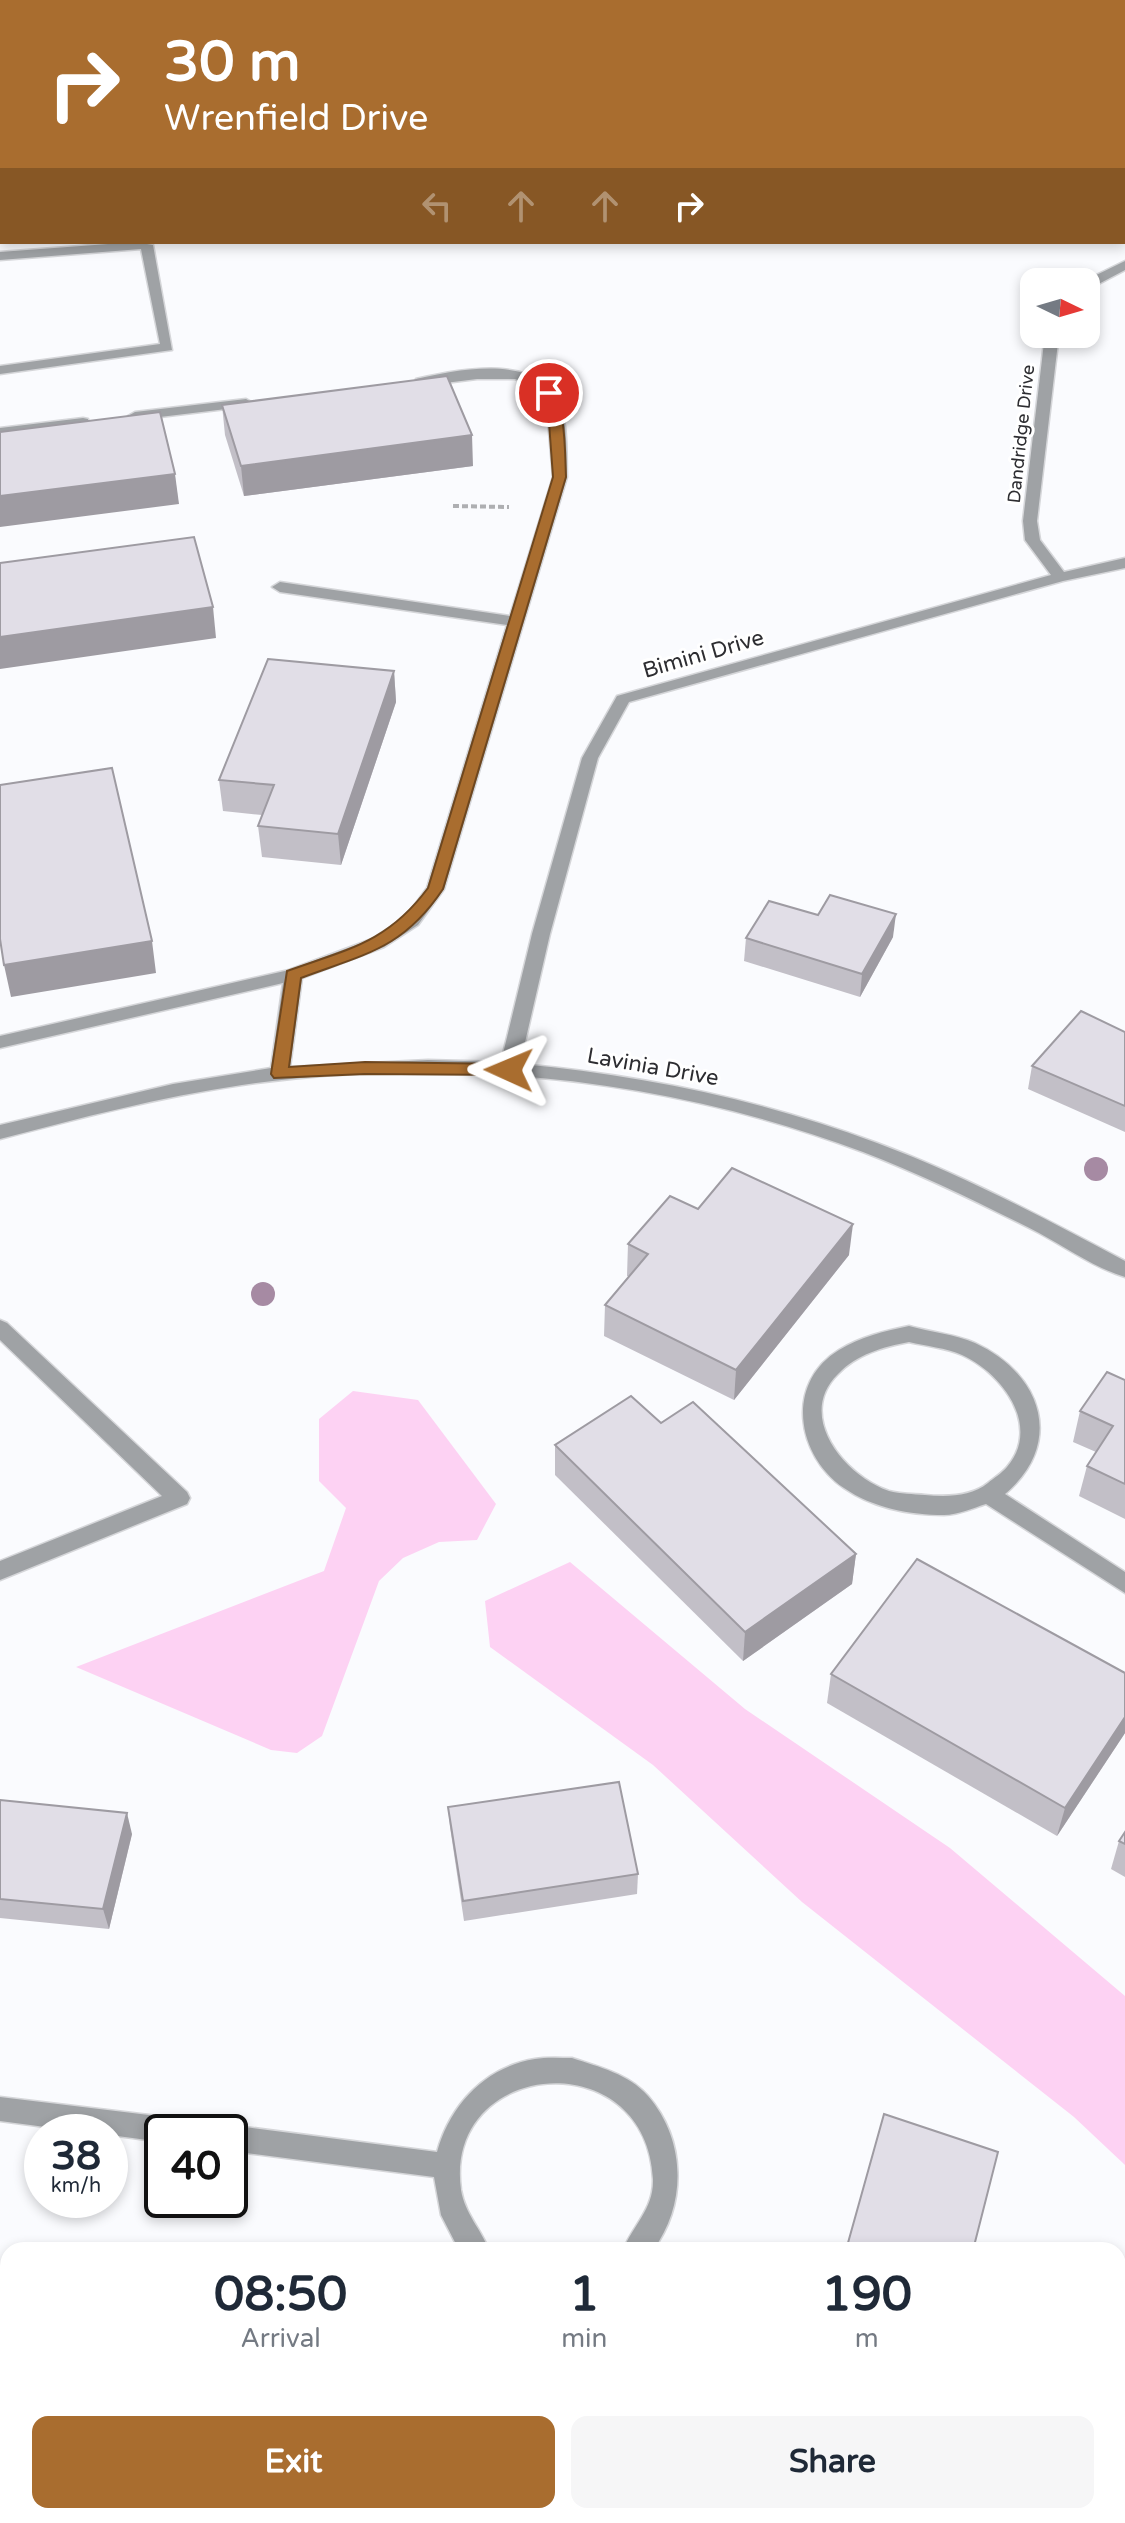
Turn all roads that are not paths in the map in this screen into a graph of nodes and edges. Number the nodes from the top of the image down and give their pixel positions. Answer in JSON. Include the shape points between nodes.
{"nodes":[{"id":1,"x":0,"y":256,"type":"edge"},
{"id":2,"x":1125,"y":265,"type":"edge"},
{"id":3,"x":1100,"y":278,"type":"edge"},
{"id":4,"x":1050,"y":348,"type":"edge"},
{"id":5,"x":0,"y":370,"type":"edge"},
{"id":6,"x":409,"y":384,"type":"edge"},
{"id":7,"x":268,"y":400,"type":"edge"},
{"id":8,"x":126,"y":417,"type":"edge"},
{"id":9,"x":94,"y":421,"type":"edge"},
{"id":10,"x":0,"y":432,"type":"edge"},
{"id":11,"x":1125,"y":563,"type":"edge"},
{"id":12,"x":1060,"y":577,"type":"junction"},
{"id":13,"x":280,"y":587,"type":"dead end"},
{"id":14,"x":516,"y":622,"type":"junction"},
{"id":15,"x":293,"y":975,"type":"junction"},
{"id":16,"x":0,"y":1042,"type":"edge"},
{"id":17,"x":509,"y":1070,"type":"junction"},
{"id":18,"x":280,"y":1074,"type":"junction"},
{"id":19,"x":0,"y":1132,"type":"edge"},
{"id":20,"x":1125,"y":1270,"type":"edge"},
{"id":21,"x":0,"y":1328,"type":"edge"},
{"id":22,"x":989,"y":1495,"type":"junction"},
{"id":23,"x":0,"y":1571,"type":"edge"},
{"id":24,"x":1125,"y":1584,"type":"edge"},
{"id":25,"x":0,"y":2109,"type":"edge"},
{"id":26,"x":144,"y":2127,"type":"edge"},
{"id":27,"x":248,"y":2140,"type":"edge"},
{"id":28,"x":447,"y":2166,"type":"junction"},
{"id":29,"x":469,"y":2242,"type":"edge"},
{"id":30,"x":644,"y":2242,"type":"edge"}],
"edges":[{"from":1,"to":5,"type":"street","via":[[147,245],[167,347]]},
{"from":2,"to":3,"type":"street"},
{"from":4,"to":12,"type":"street","name":"Dandridge Drive","via":[[1030,521],[1033,540]]},
{"from":6,"to":14,"type":"street","via":[[508,374],[536,380],[549,393],[560,477]]},
{"from":7,"to":8,"type":"street"},
{"from":9,"to":10,"type":"street"},
{"from":11,"to":12,"type":"street","name":"Bimini Drive"},
{"from":12,"to":17,"type":"street","name":"Bimini Drive","via":[[623,699],[590,758]]},
{"from":13,"to":14,"type":"street"},
{"from":14,"to":15,"type":"street","via":[[435,889],[412,921],[378,943]]},
{"from":15,"to":16,"type":"street"},
{"from":15,"to":18,"type":"street"},
{"from":17,"to":18,"type":"street","name":"Lavinia Drive","via":[[365,1068]]},
{"from":17,"to":20,"type":"street","name":"Lavinia Drive","via":[[693,1095],[868,1147],[957,1185]]},
{"from":18,"to":19,"type":"street","name":"Lavinia Drive","via":[[129,1099]]},
{"from":21,"to":23,"type":"street","via":[[179,1498]]},
{"from":22,"to":22,"type":"street","via":[[956,1506],[917,1507],[878,1497],[848,1479],[824,1453],[813,1427],[814,1397],[827,1370],[873,1340],[909,1334],[946,1338],[987,1356],[1014,1379],[1032,1419],[1030,1449],[1014,1476]]},
{"from":22,"to":24,"type":"street"},
{"from":25,"to":26,"type":"street"},
{"from":27,"to":28,"type":"street"},
{"from":28,"to":29,"type":"street","via":[[449,2203]]},
{"from":28,"to":30,"type":"street","via":[[456,2129],[481,2096],[512,2076],[549,2068],[586,2071],[633,2096],[655,2125],[666,2160],[665,2198]]}]}
